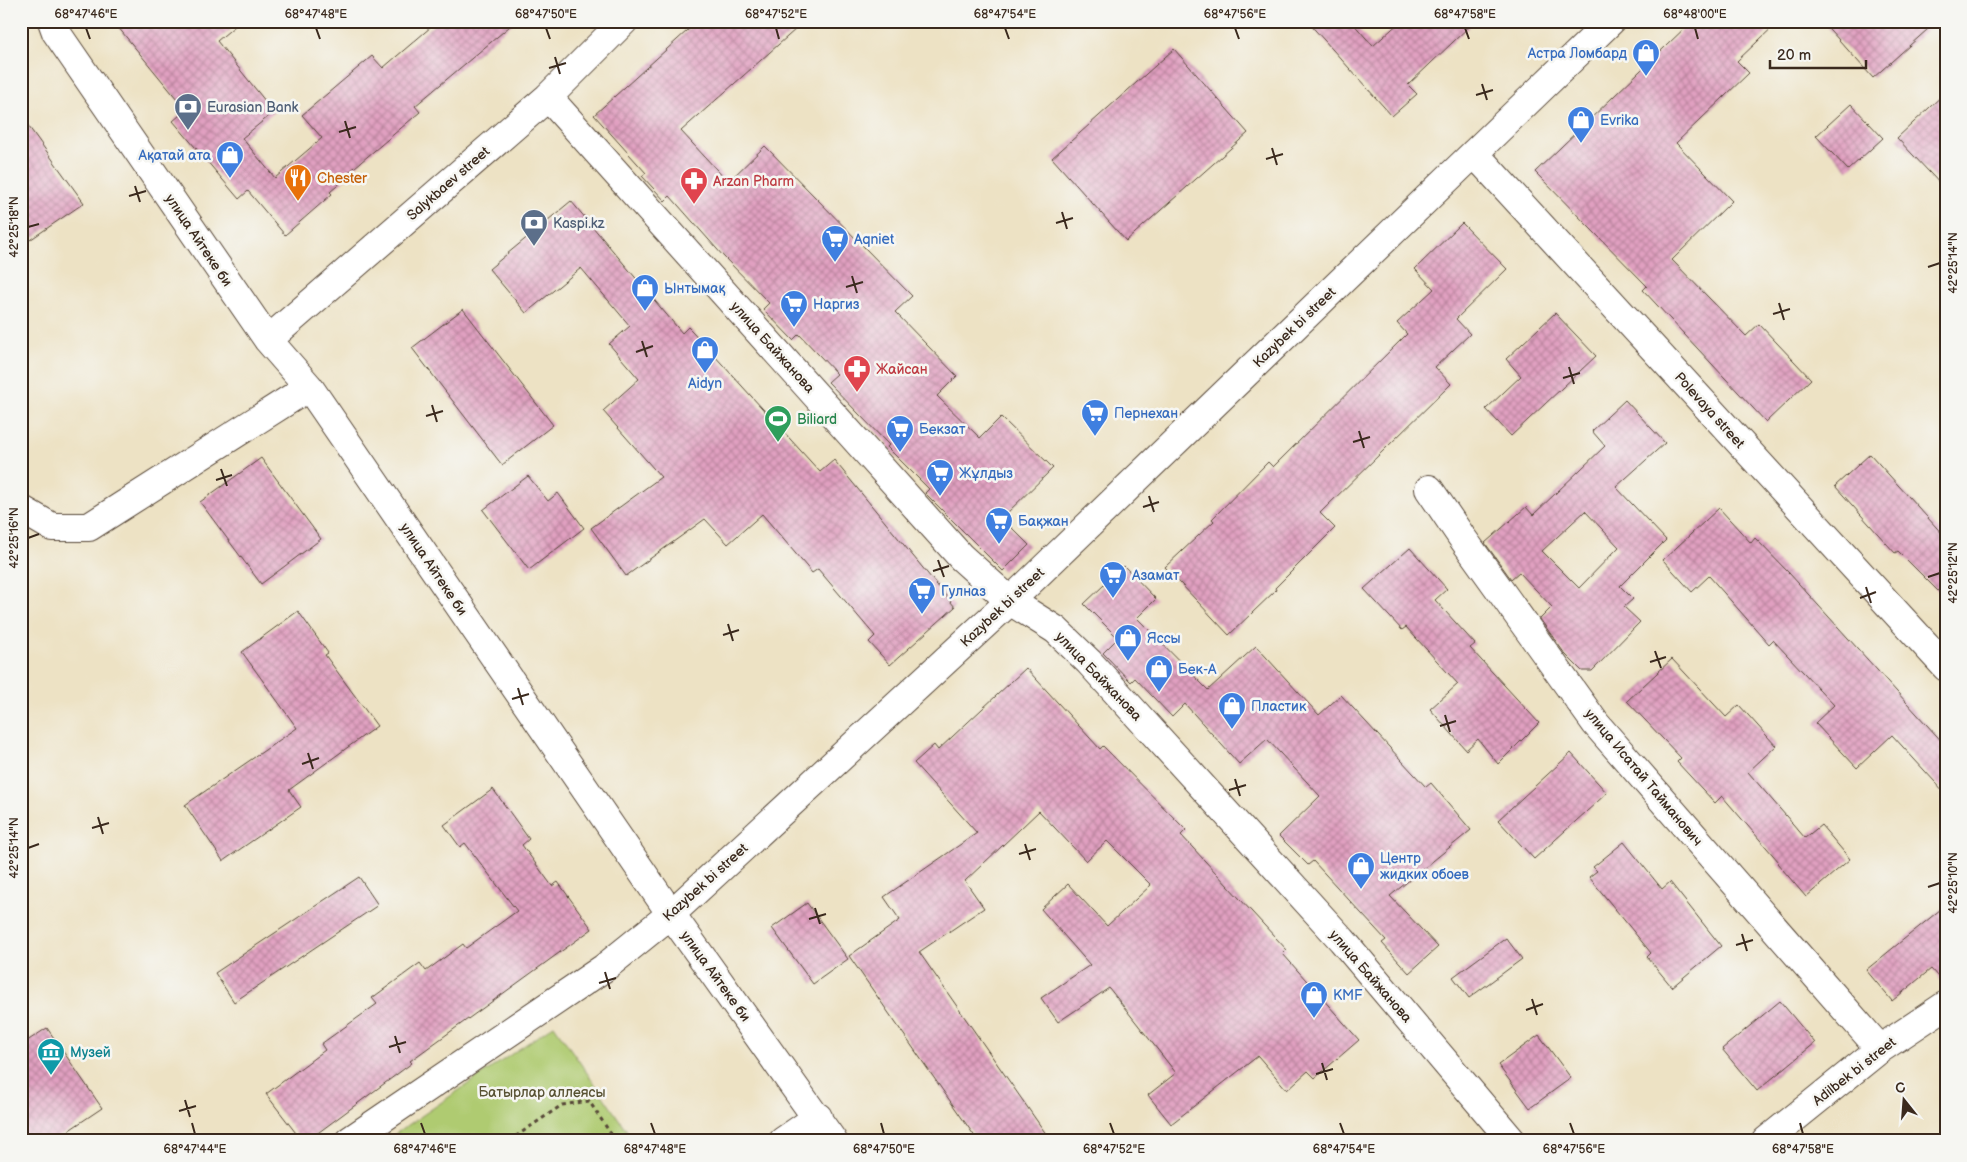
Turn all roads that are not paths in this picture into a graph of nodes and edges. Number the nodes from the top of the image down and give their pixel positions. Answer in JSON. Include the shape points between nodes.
{"nodes":[{"id":1,"x":52,"y":21,"type":"edge"},
{"id":2,"x":624,"y":21,"type":"edge"},
{"id":3,"x":1611,"y":21,"type":"edge"},
{"id":4,"x":548,"y":97,"type":"junction"},
{"id":5,"x":1474,"y":153,"type":"junction"},
{"id":6,"x":268,"y":340,"type":"junction"},
{"id":7,"x":309,"y":387,"type":"junction"},
{"id":8,"x":1429,"y":489,"type":"dead end"},
{"id":9,"x":21,"y":509,"type":"edge"},
{"id":10,"x":1010,"y":600,"type":"junction"},
{"id":11,"x":1946,"y":667,"type":"edge"},
{"id":12,"x":671,"y":914,"type":"junction"},
{"id":13,"x":1946,"y":1005,"type":"edge"},
{"id":14,"x":1880,"y":1050,"type":"junction"},
{"id":15,"x":818,"y":1117,"type":"junction"},
{"id":16,"x":348,"y":1141,"type":"edge"},
{"id":17,"x":783,"y":1141,"type":"edge"},
{"id":18,"x":834,"y":1141,"type":"edge"},
{"id":19,"x":1512,"y":1141,"type":"edge"},
{"id":20,"x":1766,"y":1141,"type":"edge"}],
"edges":[{"from":1,"to":6,"type":"street","name":"улица Айтеке би","via":[[61,40]]},
{"from":2,"to":4,"type":"street","name":"Salykbaev street"},
{"from":3,"to":5,"type":"street","name":"Kazybek bi street"},
{"from":4,"to":6,"type":"street","name":"Salykbaev street"},
{"from":4,"to":10,"type":"street","name":"улица Байжанова","via":[[961,557]]},
{"from":5,"to":10,"type":"street","name":"Kazybek bi street"},
{"from":5,"to":11,"type":"street","name":"Polevaya street"},
{"from":6,"to":7,"type":"street","name":"улица Айтеке би"},
{"from":7,"to":9,"type":"street","via":[[89,527],[52,528]]},
{"from":7,"to":12,"type":"street","name":"улица Айтеке би"},
{"from":8,"to":14,"type":"street","name":"улица Исатай Тайманович","via":[[1596,724]]},
{"from":10,"to":12,"type":"street","name":"Kazybek bi street"},
{"from":10,"to":19,"type":"street","name":"улица Байжанова","via":[[1056,630],[1089,662],[1342,940]]},
{"from":12,"to":15,"type":"street","name":"улица Айтеке би"},
{"from":12,"to":16,"type":"street","name":"Kazybek bi street","via":[[604,968]]},
{"from":13,"to":14,"type":"street","name":"Adilbek bi street"},
{"from":14,"to":20,"type":"street","name":"Adilbek bi street"},
{"from":15,"to":17,"type":"street"},
{"from":15,"to":18,"type":"street","name":"улица Айтеке би"}]}
